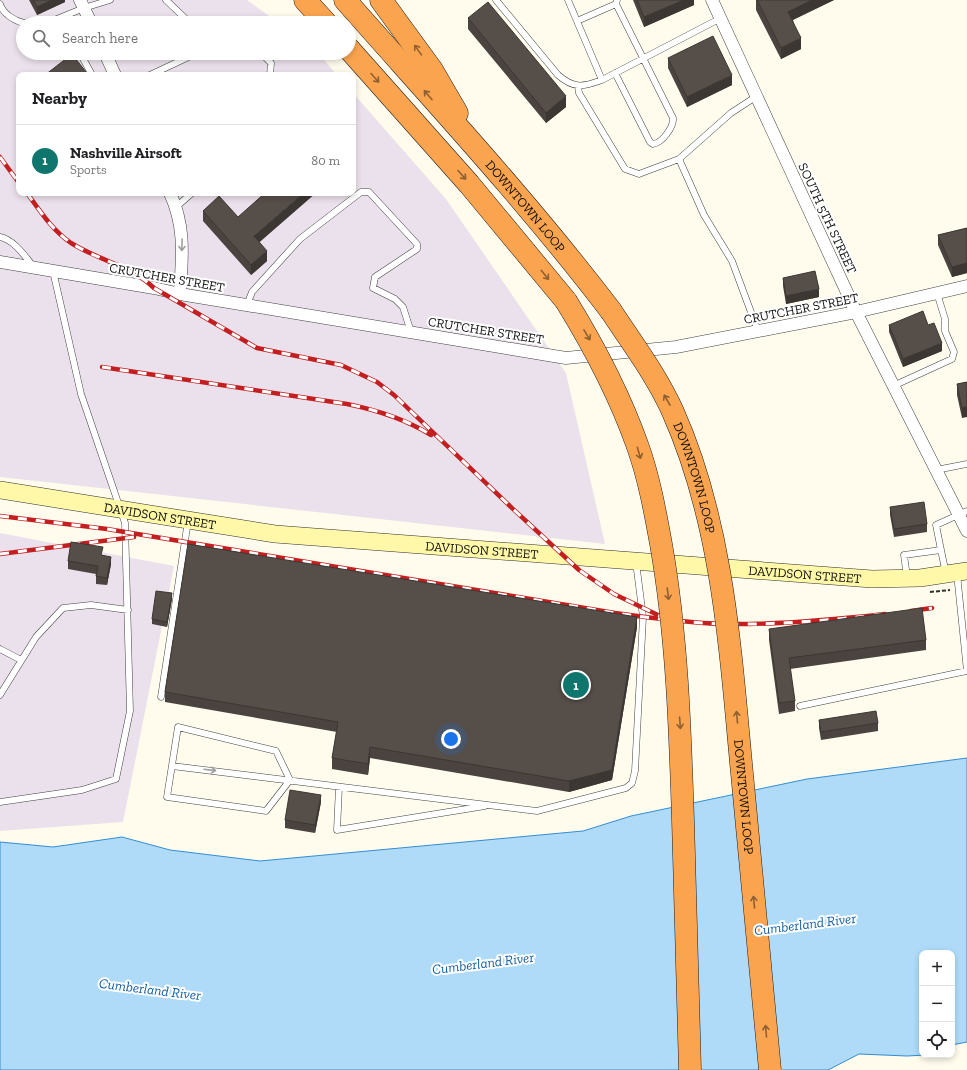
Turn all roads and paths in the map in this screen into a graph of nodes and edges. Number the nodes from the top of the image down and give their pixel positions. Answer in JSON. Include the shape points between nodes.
{"nodes":[{"id":1,"x":110,"y":0,"type":"edge"},
{"id":2,"x":166,"y":0,"type":"edge"},
{"id":3,"x":305,"y":0,"type":"edge"},
{"id":4,"x":345,"y":0,"type":"edge"},
{"id":5,"x":381,"y":0,"type":"edge"},
{"id":6,"x":496,"y":0,"type":"edge"},
{"id":7,"x":568,"y":0,"type":"edge"},
{"id":8,"x":712,"y":0,"type":"edge"},
{"id":9,"x":616,"y":2,"type":"edge"},
{"id":10,"x":0,"y":4,"type":"edge"},
{"id":11,"x":82,"y":4,"type":"edge"},
{"id":12,"x":66,"y":16,"type":"edge"},
{"id":13,"x":88,"y":16,"type":"edge"},
{"id":14,"x":183,"y":16,"type":"edge"},
{"id":15,"x":320,"y":16,"type":"edge"},
{"id":16,"x":721,"y":18,"type":"junction"},
{"id":17,"x":16,"y":21,"type":"edge"},
{"id":18,"x":577,"y":21,"type":"junction"},
{"id":19,"x":356,"y":57,"type":"edge"},
{"id":20,"x":643,"y":58,"type":"junction"},
{"id":21,"x":84,"y":60,"type":"edge"},
{"id":22,"x":108,"y":60,"type":"edge"},
{"id":23,"x":182,"y":60,"type":"edge"},
{"id":24,"x":268,"y":60,"type":"edge"},
{"id":25,"x":90,"y":72,"type":"edge"},
{"id":26,"x":114,"y":72,"type":"edge"},
{"id":27,"x":156,"y":72,"type":"edge"},
{"id":28,"x":270,"y":72,"type":"edge"},
{"id":29,"x":615,"y":73,"type":"junction"},
{"id":30,"x":602,"y":80,"type":"junction"},
{"id":31,"x":578,"y":86,"type":"junction"},
{"id":32,"x":757,"y":96,"type":"junction"},
{"id":33,"x":482,"y":156,"type":"junction"},
{"id":34,"x":679,"y":159,"type":"junction"},
{"id":35,"x":171,"y":196,"type":"edge"},
{"id":36,"x":189,"y":196,"type":"edge"},
{"id":37,"x":356,"y":196,"type":"edge"},
{"id":38,"x":356,"y":196,"type":"edge"},
{"id":39,"x":176,"y":207,"type":"junction"},
{"id":40,"x":0,"y":237,"type":"edge"},
{"id":41,"x":0,"y":262,"type":"edge"},
{"id":42,"x":35,"y":268,"type":"junction"},
{"id":43,"x":53,"y":271,"type":"junction"},
{"id":44,"x":967,"y":286,"type":"edge"},
{"id":45,"x":938,"y":293,"type":"junction"},
{"id":46,"x":180,"y":294,"type":"junction"},
{"id":47,"x":247,"y":305,"type":"junction"},
{"id":48,"x":856,"y":312,"type":"junction"},
{"id":49,"x":758,"y":331,"type":"junction"},
{"id":50,"x":411,"y":332,"type":"junction"},
{"id":51,"x":893,"y":386,"type":"junction"},
{"id":52,"x":967,"y":464,"type":"edge"},
{"id":53,"x":936,"y":470,"type":"junction"},
{"id":54,"x":0,"y":490,"type":"edge"},
{"id":55,"x":119,"y":510,"type":"junction"},
{"id":56,"x":963,"y":513,"type":"edge"},
{"id":57,"x":188,"y":520,"type":"junction"},
{"id":58,"x":967,"y":531,"type":"edge"},
{"id":59,"x":941,"y":550,"type":"junction"},
{"id":60,"x":636,"y":562,"type":"junction"},
{"id":61,"x":957,"y":573,"type":"edge"},
{"id":62,"x":907,"y":578,"type":"junction"},
{"id":63,"x":128,"y":610,"type":"junction"},
{"id":64,"x":0,"y":649,"type":"edge"},
{"id":65,"x":21,"y":660,"type":"junction"},
{"id":66,"x":0,"y":695,"type":"edge"},
{"id":67,"x":161,"y":697,"type":"dead end"},
{"id":68,"x":800,"y":706,"type":"dead end"},
{"id":69,"x":172,"y":766,"type":"junction"},
{"id":70,"x":290,"y":780,"type":"junction"},
{"id":71,"x":339,"y":787,"type":"junction"},
{"id":72,"x":0,"y":802,"type":"edge"},
{"id":73,"x":493,"y":805,"type":"junction"},
{"id":74,"x":690,"y":1070,"type":"edge"},
{"id":75,"x":770,"y":1070,"type":"edge"}],
"edges":[{"from":1,"to":11,"type":"lane"},
{"from":2,"to":14,"type":"lane"},
{"from":3,"to":15,"type":"highway"},
{"from":33,"to":4,"type":"highway","name":"DOWNTOWN LOOP","one_way":true},
{"from":33,"to":5,"type":"highway","one_way":true,"via":[[432,70]]},
{"from":6,"to":31,"type":"lane","via":[[558,75],[568,83]]},
{"from":7,"to":18,"type":"lane"},
{"from":8,"to":16,"type":"street","name":"SOUTH 5TH STREET"},
{"from":9,"to":18,"type":"lane"},
{"from":9,"to":20,"type":"lane"},
{"from":10,"to":17,"type":"lane"},
{"from":11,"to":12,"type":"lane"},
{"from":11,"to":13,"type":"street"},
{"from":16,"to":20,"type":"lane"},
{"from":16,"to":32,"type":"street","name":"SOUTH 5TH STREET"},
{"from":18,"to":30,"type":"lane"},
{"from":19,"to":74,"type":"highway","one_way":true,"bridge":true,"via":[[469,184],[566,301],[594,348],[621,403],[638,448],[654,504],[675,646],[681,734]]},
{"from":20,"to":29,"type":"lane"},
{"from":20,"to":29,"type":"lane","via":[[673,118],[673,126],[656,144],[650,142]]},
{"from":21,"to":25,"type":"lane"},
{"from":22,"to":26,"type":"street"},
{"from":23,"to":27,"type":"lane"},
{"from":24,"to":28,"type":"lane","via":[[271,63]]},
{"from":29,"to":30,"type":"lane"},
{"from":30,"to":31,"type":"lane"},
{"from":31,"to":34,"type":"lane","via":[[579,93],[625,169],[639,174]]},
{"from":32,"to":34,"type":"lane","via":[[731,113]]},
{"from":32,"to":48,"type":"street","name":"SOUTH 5TH STREET"},
{"from":75,"to":33,"type":"highway","name":"DOWNTOWN LOOP","one_way":true,"bridge":true,"via":[[725,607],[713,535],[695,471],[673,411],[611,311],[578,268]]},
{"from":34,"to":49,"type":"lane","via":[[704,215],[732,261]]},
{"from":35,"to":39,"type":"street"},
{"from":36,"to":39,"type":"lane"},
{"from":37,"to":47,"type":"lane","via":[[300,239],[252,292]]},
{"from":38,"to":50,"type":"lane","via":[[361,192],[369,192],[417,244],[417,249],[375,277],[373,288],[395,299],[403,307]]},
{"from":39,"to":46,"type":"street","one_way":true,"via":[[183,241]]},
{"from":40,"to":42,"type":"lane","via":[[6,238],[22,252]]},
{"from":41,"to":42,"type":"street","name":"CRUTCHER STREET"},
{"from":42,"to":43,"type":"street","name":"CRUTCHER STREET"},
{"from":43,"to":46,"type":"street","name":"CRUTCHER STREET"},
{"from":43,"to":55,"type":"lane","via":[[80,394]]},
{"from":44,"to":45,"type":"street","name":"CRUTCHER STREET"},
{"from":45,"to":48,"type":"street","name":"CRUTCHER STREET"},
{"from":45,"to":51,"type":"lane","via":[[945,319],[944,331],[954,352],[952,359]]},
{"from":46,"to":47,"type":"street","name":"CRUTCHER STREET"},
{"from":47,"to":50,"type":"street","name":"CRUTCHER STREET"},
{"from":48,"to":49,"type":"street","name":"CRUTCHER STREET"},
{"from":48,"to":51,"type":"street","name":"SOUTH 5TH STREET"},
{"from":49,"to":50,"type":"street","name":"CRUTCHER STREET","via":[[676,347],[566,358]]},
{"from":51,"to":53,"type":"street","name":"SOUTH 5TH STREET"},
{"from":52,"to":53,"type":"lane"},
{"from":53,"to":56,"type":"street","name":"SOUTH 5TH STREET"},
{"from":54,"to":55,"type":"street","name":"DAVIDSON STREET"},
{"from":55,"to":57,"type":"street","name":"DAVIDSON STREET"},
{"from":55,"to":63,"type":"lane","via":[[125,523]]},
{"from":56,"to":58,"type":"street","name":"SOUTH 5TH STREET"},
{"from":56,"to":59,"type":"lane","via":[[936,525]]},
{"from":57,"to":60,"type":"street","name":"DAVIDSON STREET","via":[[275,534]]},
{"from":57,"to":67,"type":"lane"},
{"from":59,"to":61,"type":"lane"},
{"from":59,"to":62,"type":"lane","via":[[904,555]]},
{"from":60,"to":62,"type":"street","name":"DAVIDSON STREET","via":[[872,579]]},
{"from":60,"to":73,"type":"lane","via":[[643,617],[635,771],[632,783],[626,788],[601,796],[537,811]]},
{"from":61,"to":62,"type":"street","name":"DAVIDSON STREET"},
{"from":61,"to":68,"type":"lane","via":[[967,671]]},
{"from":63,"to":65,"type":"lane","via":[[91,605],[63,608],[36,637]]},
{"from":63,"to":72,"type":"lane","via":[[130,711],[116,779],[82,790]]},
{"from":64,"to":65,"type":"lane"},
{"from":65,"to":66,"type":"lane"},
{"from":69,"to":70,"type":"lane","one_way":true},
{"from":69,"to":70,"type":"lane","via":[[167,797],[266,811]]},
{"from":69,"to":70,"type":"lane","via":[[178,727],[276,751]]},
{"from":70,"to":71,"type":"lane"},
{"from":71,"to":73,"type":"lane"},
{"from":71,"to":73,"type":"lane","via":[[337,830]]}]}
